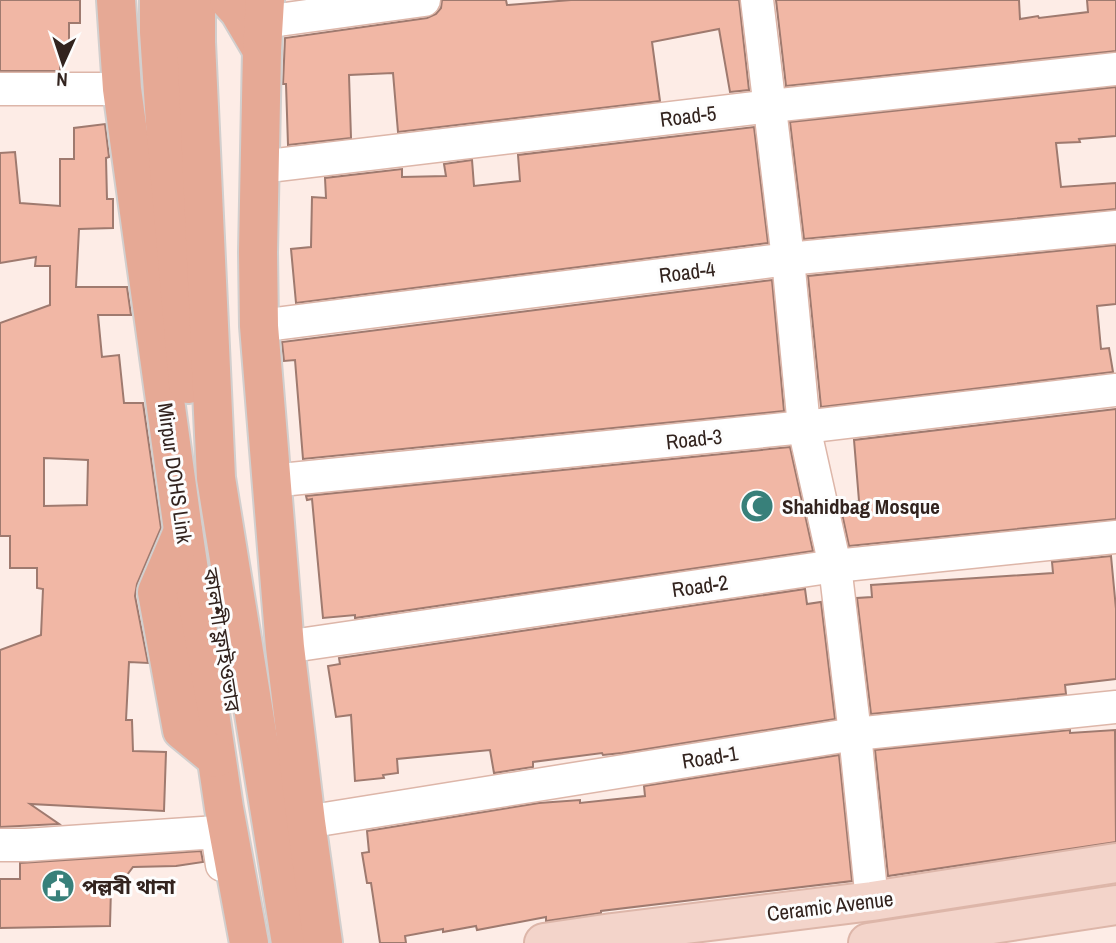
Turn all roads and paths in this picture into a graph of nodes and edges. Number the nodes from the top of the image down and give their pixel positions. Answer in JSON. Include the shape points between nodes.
{"nodes":[{"id":1,"x":116,"y":0,"type":"edge"},
{"id":2,"x":142,"y":0,"type":"edge"},
{"id":3,"x":159,"y":0,"type":"edge"},
{"id":4,"x":196,"y":0,"type":"edge"},
{"id":5,"x":229,"y":0,"type":"edge"},
{"id":6,"x":424,"y":0,"type":"edge"},
{"id":7,"x":757,"y":0,"type":"edge"},
{"id":8,"x":264,"y":24,"type":"edge"},
{"id":9,"x":119,"y":49,"type":"junction"},
{"id":10,"x":1116,"y":69,"type":"edge"},
{"id":11,"x":0,"y":89,"type":"edge"},
{"id":12,"x":122,"y":89,"type":"junction"},
{"id":13,"x":771,"y":106,"type":"junction"},
{"id":14,"x":260,"y":167,"type":"junction"},
{"id":15,"x":1116,"y":227,"type":"edge"},
{"id":16,"x":788,"y":259,"type":"junction"},
{"id":17,"x":259,"y":326,"type":"junction"},
{"id":18,"x":1116,"y":390,"type":"edge"},
{"id":19,"x":804,"y":428,"type":"junction"},
{"id":20,"x":271,"y":481,"type":"junction"},
{"id":21,"x":1116,"y":537,"type":"edge"},
{"id":22,"x":835,"y":566,"type":"junction"},
{"id":23,"x":285,"y":647,"type":"junction"},
{"id":24,"x":1116,"y":707,"type":"edge"},
{"id":25,"x":855,"y":734,"type":"junction"},
{"id":26,"x":306,"y":822,"type":"junction"},
{"id":27,"x":0,"y":845,"type":"edge"},
{"id":28,"x":1116,"y":863,"type":"edge"},
{"id":29,"x":872,"y":901,"type":"junction"},
{"id":30,"x":1116,"y":905,"type":"edge"},
{"id":31,"x":232,"y":943,"type":"edge"},
{"id":32,"x":249,"y":943,"type":"edge"},
{"id":33,"x":273,"y":943,"type":"edge"},
{"id":34,"x":291,"y":943,"type":"edge"},
{"id":35,"x":323,"y":943,"type":"edge"},
{"id":36,"x":544,"y":943,"type":"edge"},
{"id":37,"x":868,"y":943,"type":"edge"}],
"edges":[{"from":1,"to":9,"type":"main road","name":"Mirpur DOHS Link"},
{"from":2,"to":9,"type":"main road","via":[[131,15]]},
{"from":3,"to":33,"type":"main road","name":"কালশী ফ্লাইওভার","via":[[165,123],[197,483]]},
{"from":4,"to":34,"type":"main road","via":[[216,478]]},
{"from":5,"to":8,"type":"main road"},
{"from":6,"to":8,"type":"street"},
{"from":7,"to":13,"type":"street"},
{"from":8,"to":14,"type":"main road"},
{"from":9,"to":12,"type":"main road","name":"Mirpur DOHS Link"},
{"from":10,"to":13,"type":"street","name":"Road-5"},
{"from":11,"to":12,"type":"street"},
{"from":12,"to":32,"type":"main road","name":"Mirpur DOHS Link","via":[[216,758]]},
{"from":13,"to":14,"type":"street","name":"Road-5"},
{"from":13,"to":16,"type":"street"},
{"from":14,"to":17,"type":"main road"},
{"from":15,"to":16,"type":"street","name":"Road-4"},
{"from":16,"to":17,"type":"street","name":"Road-4"},
{"from":16,"to":19,"type":"street"},
{"from":17,"to":20,"type":"main road"},
{"from":18,"to":19,"type":"street","name":"Road-3"},
{"from":19,"to":20,"type":"street","name":"Road-3"},
{"from":19,"to":22,"type":"street"},
{"from":20,"to":23,"type":"main road"},
{"from":21,"to":22,"type":"street","name":"Road-2"},
{"from":22,"to":23,"type":"street","name":"Road-2"},
{"from":22,"to":25,"type":"street"},
{"from":23,"to":26,"type":"main road"},
{"from":24,"to":25,"type":"street","name":"Road-1"},
{"from":25,"to":26,"type":"street","name":"Road-1"},
{"from":25,"to":29,"type":"street"},
{"from":26,"to":35,"type":"main road"},
{"from":27,"to":31,"type":"street","via":[[217,832]]},
{"from":28,"to":29,"type":"main road","name":"Ceramic Avenue"},
{"from":29,"to":36,"type":"main road","name":"Ceramic Avenue"},
{"from":30,"to":37,"type":"main road"}]}
